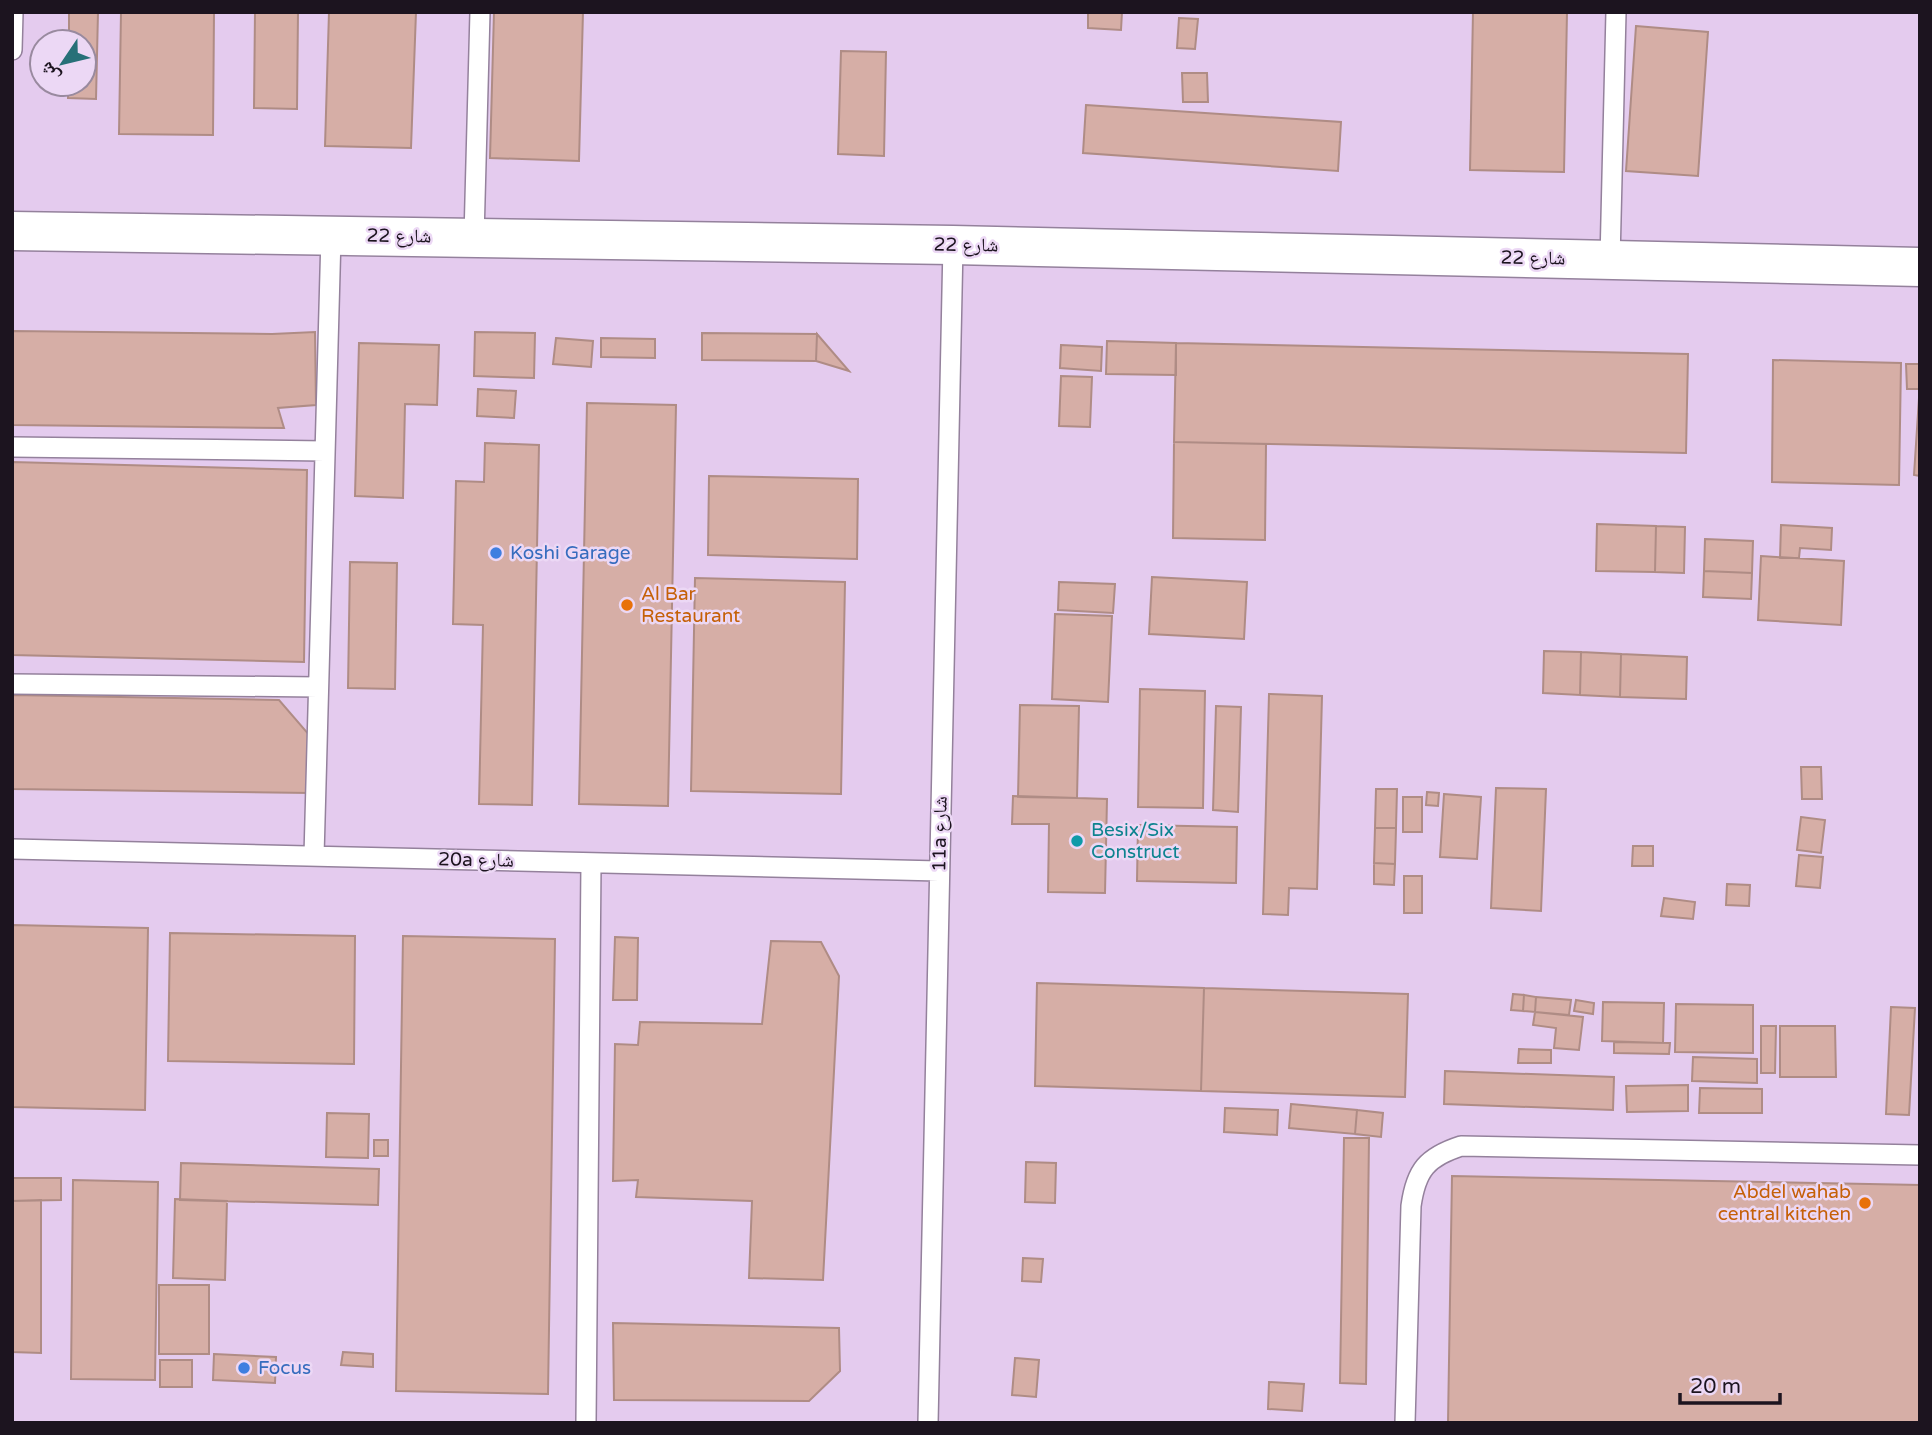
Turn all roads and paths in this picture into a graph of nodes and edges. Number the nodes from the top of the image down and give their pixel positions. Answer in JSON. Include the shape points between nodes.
{"nodes":[{"id":1,"x":13,"y":12,"type":"edge"},
{"id":2,"x":480,"y":12,"type":"edge"},
{"id":3,"x":1616,"y":12,"type":"edge"},
{"id":4,"x":12,"y":50,"type":"edge"},
{"id":5,"x":12,"y":231,"type":"edge"},
{"id":6,"x":331,"y":236,"type":"junction"},
{"id":7,"x":474,"y":237,"type":"junction"},
{"id":8,"x":953,"y":245,"type":"junction"},
{"id":9,"x":1610,"y":260,"type":"junction"},
{"id":10,"x":1920,"y":267,"type":"edge"},
{"id":11,"x":12,"y":447,"type":"edge"},
{"id":12,"x":325,"y":451,"type":"junction"},
{"id":13,"x":12,"y":684,"type":"edge"},
{"id":14,"x":318,"y":687,"type":"junction"},
{"id":15,"x":12,"y":849,"type":"edge"},
{"id":16,"x":314,"y":856,"type":"junction"},
{"id":17,"x":591,"y":863,"type":"junction"},
{"id":18,"x":939,"y":870,"type":"junction"},
{"id":19,"x":1920,"y":1155,"type":"edge"},
{"id":20,"x":586,"y":1423,"type":"edge"},
{"id":21,"x":928,"y":1423,"type":"edge"},
{"id":22,"x":1405,"y":1423,"type":"edge"}],
"edges":[{"from":1,"to":4,"type":"lane"},
{"from":2,"to":7,"type":"lane"},
{"from":3,"to":9,"type":"lane"},
{"from":5,"to":6,"type":"street","name":"شارع 22"},
{"from":6,"to":7,"type":"street","name":"شارع 22"},
{"from":6,"to":12,"type":"lane"},
{"from":7,"to":8,"type":"street","name":"شارع 22"},
{"from":8,"to":9,"type":"street","name":"شارع 22"},
{"from":8,"to":18,"type":"lane","name":"11a شارع"},
{"from":9,"to":10,"type":"street","name":"شارع 22"},
{"from":11,"to":12,"type":"lane"},
{"from":12,"to":14,"type":"lane"},
{"from":13,"to":14,"type":"lane"},
{"from":14,"to":16,"type":"lane"},
{"from":15,"to":16,"type":"lane","name":"20a شارع"},
{"from":16,"to":17,"type":"lane","name":"20a شارع"},
{"from":17,"to":18,"type":"lane","name":"20a شارع"},
{"from":17,"to":20,"type":"lane"},
{"from":18,"to":21,"type":"lane","name":"11a شارع"},
{"from":19,"to":22,"type":"lane","via":[[1461,1146],[1441,1153],[1424,1166],[1414,1184],[1411,1206]]}]}
